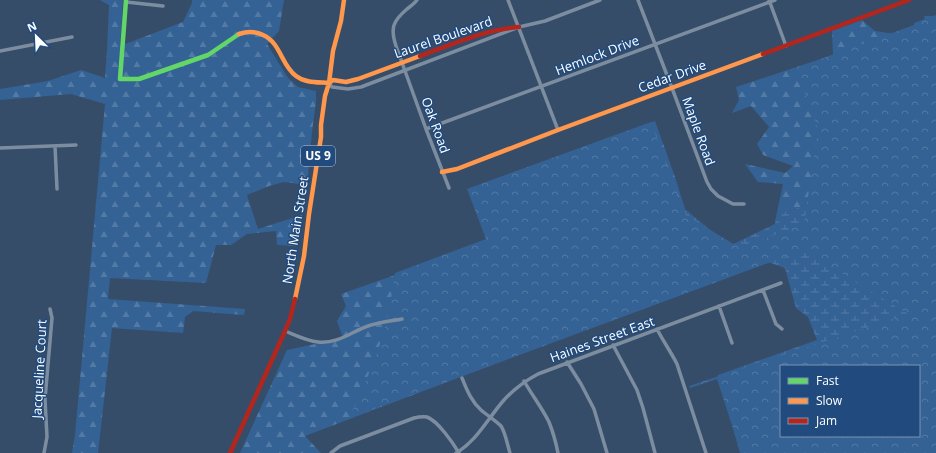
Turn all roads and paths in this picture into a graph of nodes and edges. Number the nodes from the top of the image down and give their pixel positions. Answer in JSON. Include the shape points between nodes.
{"nodes":[{"id":1,"x":344,"y":0,"type":"edge"},
{"id":2,"x":417,"y":0,"type":"edge"},
{"id":3,"x":508,"y":0,"type":"edge"},
{"id":4,"x":600,"y":0,"type":"edge"},
{"id":5,"x":638,"y":0,"type":"edge"},
{"id":6,"x":775,"y":0,"type":"edge"},
{"id":7,"x":909,"y":0,"type":"edge"},
{"id":8,"x":126,"y":1,"type":"edge"},
{"id":9,"x":770,"y":1,"type":"edge"},
{"id":10,"x":900,"y":2,"type":"edge"},
{"id":11,"x":163,"y":6,"type":"dead end"},
{"id":12,"x":519,"y":27,"type":"junction"},
{"id":13,"x":72,"y":37,"type":"dead end"},
{"id":14,"x":655,"y":44,"type":"junction"},
{"id":15,"x":786,"y":46,"type":"junction"},
{"id":16,"x":0,"y":51,"type":"edge"},
{"id":17,"x":402,"y":62,"type":"junction"},
{"id":18,"x":404,"y":70,"type":"junction"},
{"id":19,"x":376,"y":72,"type":"junction"},
{"id":20,"x":378,"y":79,"type":"junction"},
{"id":21,"x":329,"y":83,"type":"junction"},
{"id":22,"x":542,"y":87,"type":"junction"},
{"id":23,"x":672,"y":88,"type":"junction"},
{"id":24,"x":426,"y":129,"type":"junction"},
{"id":25,"x":558,"y":130,"type":"junction"},
{"id":26,"x":76,"y":145,"type":"dead end"},
{"id":27,"x":55,"y":146,"type":"junction"},
{"id":28,"x":0,"y":148,"type":"edge"},
{"id":29,"x":442,"y":172,"type":"junction"},
{"id":30,"x":449,"y":188,"type":"dead end"},
{"id":31,"x":57,"y":189,"type":"dead end"},
{"id":32,"x":744,"y":204,"type":"dead end"},
{"id":33,"x":781,"y":283,"type":"dead end"},
{"id":34,"x":763,"y":290,"type":"junction"},
{"id":35,"x":719,"y":306,"type":"junction"},
{"id":36,"x":50,"y":309,"type":"dead end"},
{"id":37,"x":402,"y":319,"type":"dead end"},
{"id":38,"x":657,"y":329,"type":"junction"},
{"id":39,"x":782,"y":329,"type":"dead end"},
{"id":40,"x":285,"y":331,"type":"junction"},
{"id":41,"x":732,"y":343,"type":"dead end"},
{"id":42,"x":613,"y":345,"type":"junction"},
{"id":43,"x":567,"y":362,"type":"junction"},
{"id":44,"x":462,"y":378,"type":"dead end"},
{"id":45,"x":524,"y":381,"type":"junction"},
{"id":46,"x":490,"y":417,"type":"junction"},
{"id":47,"x":44,"y":453,"type":"edge"},
{"id":48,"x":230,"y":453,"type":"edge"},
{"id":49,"x":331,"y":453,"type":"edge"},
{"id":50,"x":458,"y":453,"type":"edge"},
{"id":51,"x":510,"y":453,"type":"edge"},
{"id":52,"x":558,"y":453,"type":"edge"},
{"id":53,"x":607,"y":453,"type":"edge"},
{"id":54,"x":655,"y":453,"type":"edge"},
{"id":55,"x":706,"y":453,"type":"edge"}],
"edges":[{"from":1,"to":21,"type":"main road","name":"North Main Street","number":"US 9"},
{"from":2,"to":17,"type":"street","name":"Oak Road","via":[[396,21],[392,32]]},
{"from":3,"to":12,"type":"street"},
{"from":4,"to":12,"type":"street","name":"Laurel Boulevard","via":[[545,21]]},
{"from":5,"to":14,"type":"street","name":"Maple Road"},
{"from":6,"to":9,"type":"street","name":"Hemlock Drive"},
{"from":7,"to":10,"type":"main road","name":"Cedar Drive"},
{"from":8,"to":11,"type":"street"},
{"from":8,"to":21,"type":"main road","name":"Laurel Boulevard","via":[[120,80],[139,79],[187,63],[208,55],[243,33],[253,31],[264,34],[274,42],[295,76],[304,80]]},
{"from":9,"to":14,"type":"street","name":"Hemlock Drive"},
{"from":9,"to":15,"type":"street"},
{"from":10,"to":15,"type":"main road","name":"Cedar Drive"},
{"from":12,"to":17,"type":"main road","name":"Laurel Boulevard","via":[[489,31]]},
{"from":12,"to":18,"type":"street","name":"Laurel Boulevard"},
{"from":12,"to":22,"type":"street"},
{"from":13,"to":16,"type":"street"},
{"from":14,"to":22,"type":"street","name":"Hemlock Drive"},
{"from":14,"to":23,"type":"street","name":"Maple Road"},
{"from":15,"to":23,"type":"main road","name":"Cedar Drive"},
{"from":17,"to":18,"type":"street","name":"Oak Road"},
{"from":17,"to":19,"type":"main road","name":"Laurel Boulevard"},
{"from":18,"to":20,"type":"street","name":"Laurel Boulevard"},
{"from":18,"to":24,"type":"street","name":"Oak Road"},
{"from":19,"to":20,"type":"street"},
{"from":19,"to":21,"type":"main road","name":"Laurel Boulevard","via":[[351,81],[333,80]]},
{"from":20,"to":21,"type":"street","name":"Laurel Boulevard","via":[[348,89],[332,87]]},
{"from":21,"to":40,"type":"main road","name":"North Main Street","number":"US 9","via":[[325,96],[304,256],[294,307]]},
{"from":22,"to":24,"type":"street","name":"Hemlock Drive"},
{"from":22,"to":25,"type":"street"},
{"from":23,"to":25,"type":"main road","name":"Cedar Drive"},
{"from":23,"to":32,"type":"street","name":"Maple Road","via":[[711,189],[733,204]]},
{"from":24,"to":29,"type":"street","name":"Oak Road"},
{"from":25,"to":29,"type":"main road","name":"Cedar Drive"},
{"from":26,"to":27,"type":"street"},
{"from":27,"to":28,"type":"street"},
{"from":27,"to":31,"type":"street"},
{"from":29,"to":30,"type":"street","name":"Oak Road"},
{"from":33,"to":34,"type":"street","name":"Haines Street East"},
{"from":34,"to":35,"type":"street","name":"Haines Street East"},
{"from":34,"to":39,"type":"street","via":[[776,324]]},
{"from":35,"to":38,"type":"street","name":"Haines Street East"},
{"from":35,"to":41,"type":"street"},
{"from":36,"to":47,"type":"street","name":"Jacqueline Court","via":[[52,318],[45,399],[47,437]]},
{"from":37,"to":40,"type":"street","via":[[367,326],[346,337],[328,342],[317,342]]},
{"from":38,"to":42,"type":"street","name":"Haines Street East"},
{"from":38,"to":55,"type":"street","via":[[677,364]]},
{"from":40,"to":48,"type":"main road","name":"North Main Street","number":"US 9"},
{"from":42,"to":43,"type":"street","name":"Haines Street East"},
{"from":42,"to":54,"type":"street","via":[[637,390]]},
{"from":43,"to":45,"type":"street","name":"Haines Street East"},
{"from":43,"to":53,"type":"street","via":[[594,409]]},
{"from":44,"to":46,"type":"street","via":[[475,404]]},
{"from":45,"to":46,"type":"street","name":"Haines Street East"},
{"from":45,"to":52,"type":"street","via":[[548,422]]},
{"from":46,"to":50,"type":"street","name":"Haines Street East","via":[[475,437]]},
{"from":46,"to":51,"type":"street","via":[[501,427]]},
{"from":49,"to":50,"type":"street","via":[[340,446],[414,418],[427,417],[451,439]]}]}
